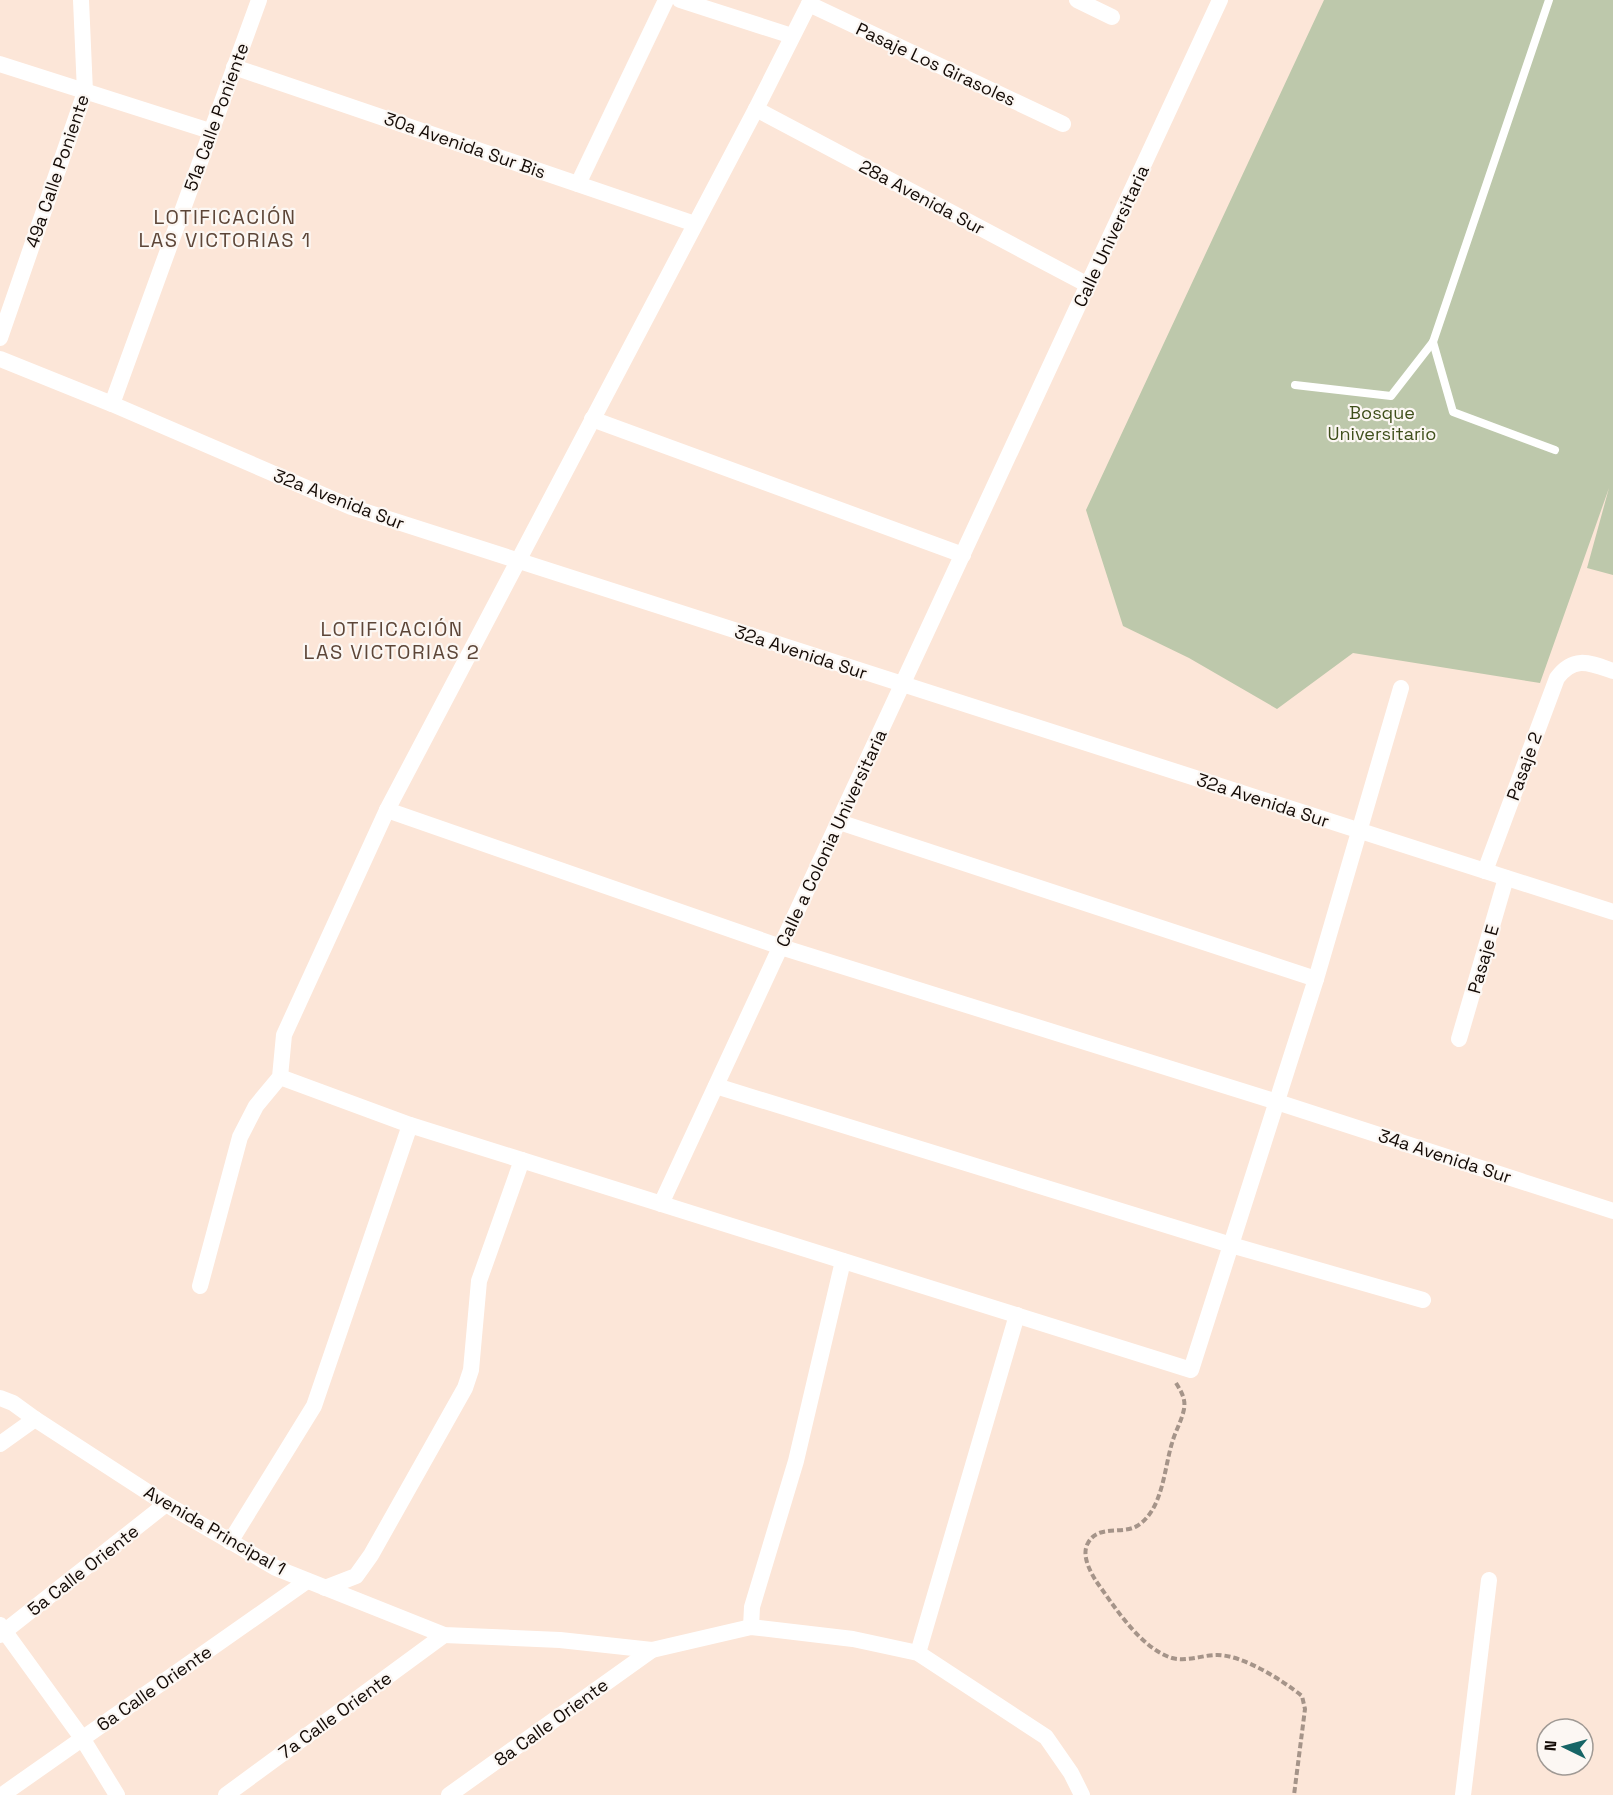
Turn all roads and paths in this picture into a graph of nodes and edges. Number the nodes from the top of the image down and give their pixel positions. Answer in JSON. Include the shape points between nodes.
{"nodes":[{"id":1,"x":81,"y":0,"type":"edge"},
{"id":2,"x":259,"y":0,"type":"edge"},
{"id":3,"x":666,"y":0,"type":"edge"},
{"id":4,"x":680,"y":0,"type":"edge"},
{"id":5,"x":1077,"y":0,"type":"edge"},
{"id":6,"x":1220,"y":0,"type":"edge"},
{"id":7,"x":1549,"y":0,"type":"edge"},
{"id":8,"x":810,"y":2,"type":"edge"},
{"id":9,"x":1112,"y":17,"type":"dead end"},
{"id":10,"x":792,"y":36,"type":"junction"},
{"id":11,"x":0,"y":64,"type":"edge"},
{"id":12,"x":234,"y":67,"type":"junction"},
{"id":13,"x":86,"y":92,"type":"junction"},
{"id":14,"x":756,"y":109,"type":"junction"},
{"id":15,"x":1063,"y":124,"type":"dead end"},
{"id":16,"x":210,"y":131,"type":"junction"},
{"id":17,"x":578,"y":184,"type":"junction"},
{"id":18,"x":695,"y":224,"type":"junction"},
{"id":19,"x":1088,"y":285,"type":"junction"},
{"id":20,"x":0,"y":338,"type":"edge"},
{"id":21,"x":1433,"y":342,"type":"junction"},
{"id":22,"x":0,"y":359,"type":"edge"},
{"id":23,"x":1295,"y":386,"type":"dead end"},
{"id":24,"x":112,"y":404,"type":"junction"},
{"id":25,"x":592,"y":419,"type":"junction"},
{"id":26,"x":1555,"y":450,"type":"dead end"},
{"id":27,"x":1001,"y":473,"type":"joint"},
{"id":28,"x":963,"y":555,"type":"junction"},
{"id":29,"x":518,"y":561,"type":"junction"},
{"id":30,"x":1613,"y":671,"type":"edge"},
{"id":31,"x":903,"y":684,"type":"junction"},
{"id":32,"x":1401,"y":688,"type":"dead end"},
{"id":33,"x":387,"y":810,"type":"junction"},
{"id":34,"x":839,"y":822,"type":"junction"},
{"id":35,"x":1358,"y":830,"type":"junction"},
{"id":36,"x":1485,"y":871,"type":"junction"},
{"id":37,"x":1506,"y":878,"type":"junction"},
{"id":38,"x":1613,"y":912,"type":"edge"},
{"id":39,"x":781,"y":947,"type":"junction"},
{"id":40,"x":1316,"y":979,"type":"junction"},
{"id":41,"x":1459,"y":1039,"type":"dead end"},
{"id":42,"x":280,"y":1077,"type":"junction"},
{"id":43,"x":716,"y":1086,"type":"junction"},
{"id":44,"x":1277,"y":1102,"type":"junction"},
{"id":45,"x":410,"y":1125,"type":"junction"},
{"id":46,"x":522,"y":1160,"type":"junction"},
{"id":47,"x":662,"y":1204,"type":"junction"},
{"id":48,"x":1613,"y":1211,"type":"edge"},
{"id":49,"x":1231,"y":1245,"type":"junction"},
{"id":50,"x":843,"y":1261,"type":"junction"},
{"id":51,"x":200,"y":1286,"type":"dead end"},
{"id":52,"x":1423,"y":1300,"type":"dead end"},
{"id":53,"x":1017,"y":1315,"type":"junction"},
{"id":54,"x":1159,"y":1360,"type":"junction"},
{"id":55,"x":0,"y":1398,"type":"edge"},
{"id":56,"x":35,"y":1419,"type":"junction"},
{"id":57,"x":0,"y":1444,"type":"edge"},
{"id":58,"x":166,"y":1504,"type":"junction"},
{"id":59,"x":230,"y":1542,"type":"junction"},
{"id":60,"x":1489,"y":1580,"type":"dead end"},
{"id":61,"x":307,"y":1581,"type":"junction"},
{"id":62,"x":325,"y":1588,"type":"junction"},
{"id":63,"x":752,"y":1626,"type":"junction"},
{"id":64,"x":2,"y":1631,"type":"edge"},
{"id":65,"x":444,"y":1635,"type":"junction"},
{"id":66,"x":652,"y":1650,"type":"junction"},
{"id":67,"x":918,"y":1653,"type":"junction"},
{"id":68,"x":82,"y":1738,"type":"junction"},
{"id":69,"x":2,"y":1795,"type":"edge"},
{"id":70,"x":117,"y":1795,"type":"edge"},
{"id":71,"x":226,"y":1795,"type":"edge"},
{"id":72,"x":449,"y":1795,"type":"edge"},
{"id":73,"x":1082,"y":1795,"type":"edge"},
{"id":74,"x":1294,"y":1795,"type":"edge"},
{"id":75,"x":1463,"y":1795,"type":"edge"}],
"edges":[{"from":1,"to":13,"type":"street","name":"49a Calle Poniente"},
{"from":2,"to":12,"type":"street","name":"51a Calle Poniente"},
{"from":3,"to":17,"type":"street"},
{"from":4,"to":10,"type":"street"},
{"from":5,"to":9,"type":"street"},
{"from":6,"to":19,"type":"street","name":"Calle Universitaria"},
{"from":7,"to":21,"type":"lane"},
{"from":8,"to":10,"type":"street"},
{"from":8,"to":15,"type":"street","name":"Pasaje Los Girasoles"},
{"from":10,"to":14,"type":"street"},
{"from":11,"to":13,"type":"street"},
{"from":12,"to":16,"type":"street","name":"51a Calle Poniente"},
{"from":12,"to":17,"type":"street","name":"30a Avenida Sur Bis"},
{"from":13,"to":16,"type":"street"},
{"from":13,"to":20,"type":"street","name":"49a Calle Poniente"},
{"from":14,"to":18,"type":"street"},
{"from":14,"to":19,"type":"street","name":"28a Avenida Sur"},
{"from":16,"to":24,"type":"street","name":"51a Calle Poniente"},
{"from":17,"to":18,"type":"street","name":"30a Avenida Sur Bis"},
{"from":18,"to":25,"type":"street"},
{"from":19,"to":27,"type":"street","name":"Calle Universitaria"},
{"from":21,"to":23,"type":"lane","via":[[1391,396]]},
{"from":21,"to":26,"type":"lane","via":[[1453,412]]},
{"from":22,"to":24,"type":"street","name":"32a Avenida Sur"},
{"from":24,"to":29,"type":"street","name":"32a Avenida Sur","via":[[351,507]]},
{"from":25,"to":28,"type":"street"},
{"from":25,"to":29,"type":"street"},
{"from":27,"to":28,"type":"street","name":"Calle a Colonia Universitaria"},
{"from":28,"to":31,"type":"street","name":"Calle a Colonia Universitaria"},
{"from":29,"to":31,"type":"street","name":"32a Avenida Sur"},
{"from":29,"to":33,"type":"street"},
{"from":30,"to":36,"type":"street","name":"Pasaje 2","via":[[1582,662],[1570,665],[1557,678]]},
{"from":31,"to":34,"type":"street","name":"Calle a Colonia Universitaria"},
{"from":31,"to":35,"type":"street","name":"32a Avenida Sur"},
{"from":32,"to":35,"type":"street"},
{"from":33,"to":39,"type":"street","name":"34a Avenida Sur"},
{"from":33,"to":42,"type":"street","via":[[284,1035]]},
{"from":34,"to":39,"type":"street","name":"Calle a Colonia Universitaria"},
{"from":34,"to":40,"type":"street"},
{"from":35,"to":36,"type":"street","name":"32a Avenida Sur"},
{"from":35,"to":40,"type":"street"},
{"from":36,"to":37,"type":"street","name":"32a Avenida Sur"},
{"from":37,"to":38,"type":"street","name":"32a Avenida Sur"},
{"from":37,"to":41,"type":"street","name":"Pasaje E"},
{"from":39,"to":43,"type":"street","name":"Calle a Colonia Universitaria"},
{"from":39,"to":44,"type":"street","name":"34a Avenida Sur"},
{"from":40,"to":44,"type":"street"},
{"from":42,"to":45,"type":"street"},
{"from":42,"to":51,"type":"street","via":[[256,1106],[240,1137]]},
{"from":43,"to":47,"type":"street","name":"Calle a Colonia Universitaria"},
{"from":43,"to":49,"type":"street"},
{"from":44,"to":48,"type":"street","name":"34a Avenida Sur"},
{"from":44,"to":49,"type":"street"},
{"from":45,"to":46,"type":"street"},
{"from":45,"to":59,"type":"street","via":[[314,1406]]},
{"from":46,"to":47,"type":"street"},
{"from":46,"to":62,"type":"street","via":[[479,1281],[471,1370],[465,1388],[371,1555],[356,1576]]},
{"from":47,"to":50,"type":"street"},
{"from":49,"to":52,"type":"street"},
{"from":49,"to":54,"type":"street","via":[[1191,1370]]},
{"from":50,"to":53,"type":"street"},
{"from":50,"to":63,"type":"street","via":[[796,1461],[752,1607]]},
{"from":53,"to":54,"type":"street"},
{"from":53,"to":67,"type":"street"},
{"from":54,"to":74,"type":"path","via":[[1181,1390],[1184,1409],[1156,1502],[1137,1526],[1094,1535],[1087,1544],[1086,1559],[1094,1577],[1132,1629],[1158,1651],[1184,1660],[1231,1656],[1272,1674],[1302,1696],[1305,1709]]},
{"from":55,"to":56,"type":"street","name":"Avenida Principal 1"},
{"from":56,"to":57,"type":"street"},
{"from":56,"to":58,"type":"street","name":"Avenida Principal 1"},
{"from":58,"to":59,"type":"street","name":"Avenida Principal 1"},
{"from":58,"to":64,"type":"street","name":"5a Calle Oriente"},
{"from":59,"to":61,"type":"street","name":"Avenida Principal 1"},
{"from":60,"to":75,"type":"street"},
{"from":61,"to":62,"type":"street","name":"Avenida Principal 1"},
{"from":61,"to":68,"type":"street","name":"6a Calle Oriente"},
{"from":62,"to":65,"type":"street","name":"Avenida Principal 1"},
{"from":63,"to":66,"type":"street"},
{"from":63,"to":67,"type":"street","via":[[853,1639]]},
{"from":64,"to":68,"type":"street"},
{"from":65,"to":66,"type":"street","name":"Avenida Principal 1","via":[[560,1640]]},
{"from":65,"to":71,"type":"street","name":"7a Calle Oriente"},
{"from":66,"to":72,"type":"street","name":"8a Calle Oriente"},
{"from":67,"to":73,"type":"street","via":[[1046,1737]]},
{"from":68,"to":69,"type":"street","name":"6a Calle Oriente"},
{"from":68,"to":70,"type":"street"}]}
